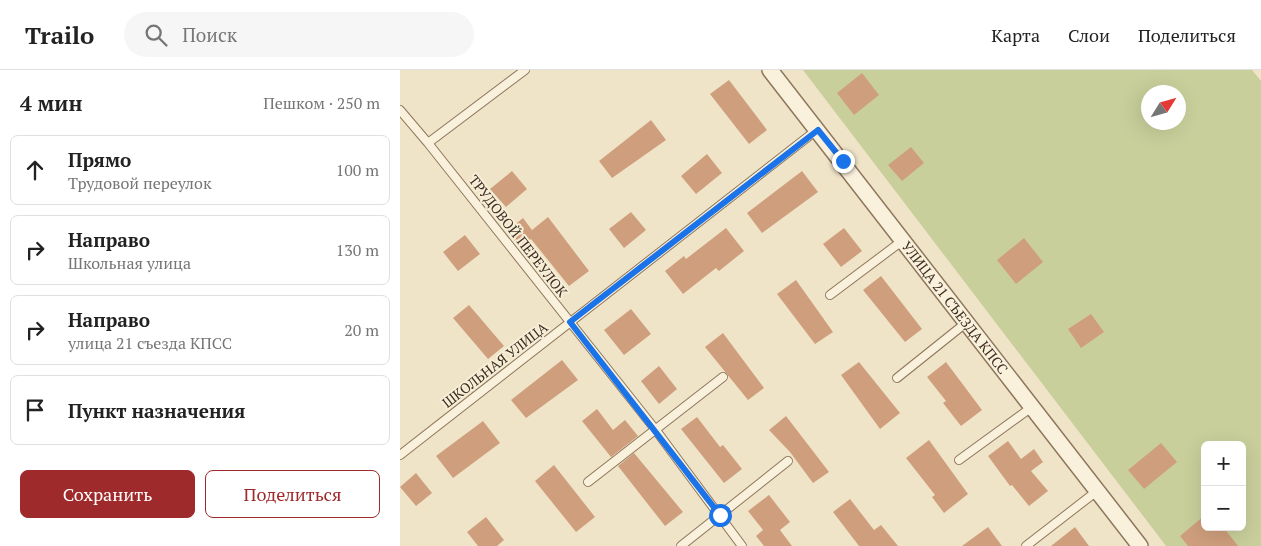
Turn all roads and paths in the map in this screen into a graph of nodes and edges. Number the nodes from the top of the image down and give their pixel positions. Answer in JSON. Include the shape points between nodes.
{"nodes":[{"id":1,"x":525,"y":70,"type":"edge"},
{"id":2,"x":770,"y":70,"type":"edge"},
{"id":3,"x":400,"y":110,"type":"edge"},
{"id":4,"x":408,"y":120,"type":"junction"},
{"id":5,"x":400,"y":126,"type":"edge"},
{"id":6,"x":818,"y":130,"type":"junction"},
{"id":7,"x":428,"y":142,"type":"junction"},
{"id":8,"x":902,"y":241,"type":"junction"},
{"id":9,"x":830,"y":295,"type":"dead end"},
{"id":10,"x":570,"y":322,"type":"junction"},
{"id":11,"x":967,"y":322,"type":"junction"},
{"id":12,"x":723,"y":377,"type":"dead end"},
{"id":13,"x":897,"y":378,"type":"dead end"},
{"id":14,"x":1032,"y":406,"type":"junction"},
{"id":15,"x":655,"y":429,"type":"junction"},
{"id":16,"x":400,"y":455,"type":"edge"},
{"id":17,"x":959,"y":460,"type":"dead end"},
{"id":18,"x":788,"y":461,"type":"dead end"},
{"id":19,"x":588,"y":482,"type":"dead end"},
{"id":20,"x":1097,"y":491,"type":"junction"},
{"id":21,"x":720,"y":515,"type":"junction"},
{"id":22,"x":681,"y":546,"type":"edge"},
{"id":23,"x":742,"y":546,"type":"edge"},
{"id":24,"x":1026,"y":546,"type":"edge"},
{"id":25,"x":1140,"y":546,"type":"edge"}],
"edges":[{"from":1,"to":7,"type":"lane"},
{"from":2,"to":6,"type":"street","name":"УЛИЦА 21 СЪЕЗДА КПСС"},
{"from":3,"to":4,"type":"lane","name":"ТРУДОВОЙ ПЕРЕУЛОК"},
{"from":4,"to":5,"type":"lane"},
{"from":4,"to":7,"type":"lane","name":"ТРУДОВОЙ ПЕРЕУЛОК"},
{"from":6,"to":8,"type":"street","name":"УЛИЦА 21 СЪЕЗДА КПСС"},
{"from":6,"to":10,"type":"lane","name":"ШКОЛЬНАЯ УЛИЦА"},
{"from":7,"to":10,"type":"lane","name":"ТРУДОВОЙ ПЕРЕУЛОК"},
{"from":8,"to":9,"type":"lane"},
{"from":8,"to":11,"type":"street","name":"УЛИЦА 21 СЪЕЗДА КПСС"},
{"from":10,"to":15,"type":"lane","name":"ТРУДОВОЙ ПЕРЕУЛОК"},
{"from":10,"to":16,"type":"lane","name":"ШКОЛЬНАЯ УЛИЦА"},
{"from":11,"to":13,"type":"lane"},
{"from":11,"to":14,"type":"street","name":"УЛИЦА 21 СЪЕЗДА КПСС"},
{"from":12,"to":15,"type":"lane"},
{"from":14,"to":17,"type":"lane"},
{"from":14,"to":20,"type":"street","name":"УЛИЦА 21 СЪЕЗДА КПСС"},
{"from":15,"to":19,"type":"lane"},
{"from":15,"to":21,"type":"lane","name":"ТРУДОВОЙ ПЕРЕУЛОК"},
{"from":18,"to":21,"type":"lane"},
{"from":20,"to":24,"type":"lane"},
{"from":20,"to":25,"type":"street","name":"УЛИЦА 21 СЪЕЗДА КПСС"},
{"from":21,"to":22,"type":"lane"},
{"from":21,"to":23,"type":"lane","name":"ТРУДОВОЙ ПЕРЕУЛОК"}]}
